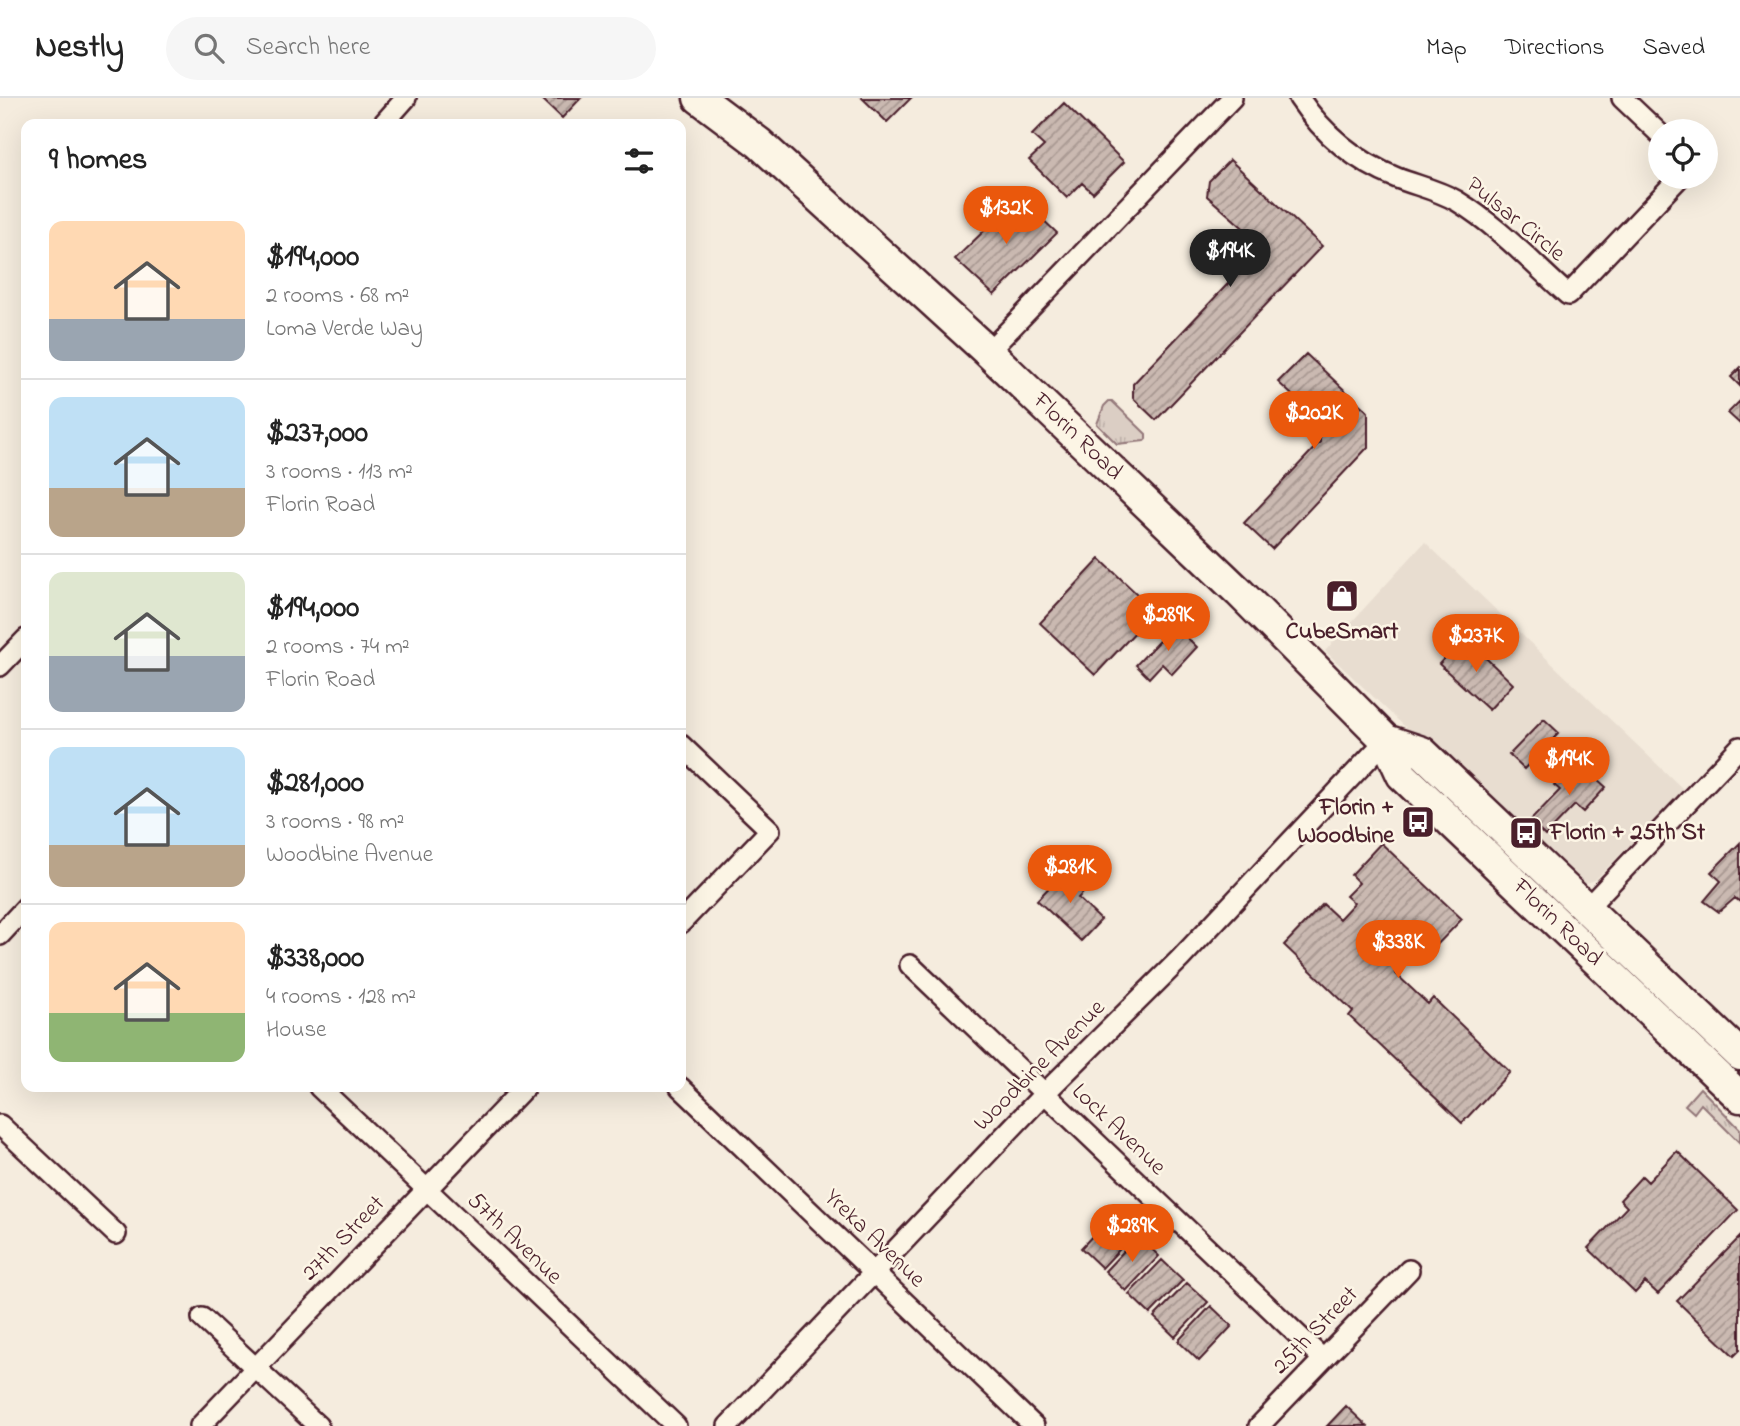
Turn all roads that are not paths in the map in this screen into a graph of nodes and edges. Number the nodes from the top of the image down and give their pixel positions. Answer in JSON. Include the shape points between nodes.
{"nodes":[{"id":1,"x":406,"y":98,"type":"edge"},
{"id":2,"x":699,"y":98,"type":"edge"},
{"id":3,"x":723,"y":98,"type":"edge"},
{"id":4,"x":1232,"y":98,"type":"edge"},
{"id":5,"x":1299,"y":98,"type":"edge"},
{"id":6,"x":1622,"y":98,"type":"edge"},
{"id":7,"x":387,"y":119,"type":"edge"},
{"id":8,"x":1648,"y":123,"type":"edge"},
{"id":9,"x":759,"y":143,"type":"junction"},
{"id":10,"x":1669,"y":189,"type":"edge"},
{"id":11,"x":988,"y":352,"type":"junction"},
{"id":12,"x":21,"y":644,"type":"edge"},
{"id":13,"x":0,"y":666,"type":"edge"},
{"id":14,"x":1386,"y":740,"type":"junction"},
{"id":15,"x":1740,"y":747,"type":"edge"},
{"id":16,"x":686,"y":750,"type":"edge"},
{"id":17,"x":1521,"y":888,"type":"junction"},
{"id":18,"x":1587,"y":908,"type":"junction"},
{"id":19,"x":21,"y":912,"type":"edge"},
{"id":20,"x":686,"y":918,"type":"edge"},
{"id":21,"x":1568,"y":933,"type":"junction"},
{"id":22,"x":0,"y":935,"type":"edge"},
{"id":23,"x":1643,"y":962,"type":"junction"},
{"id":24,"x":910,"y":965,"type":"dead end"},
{"id":25,"x":1740,"y":1055,"type":"edge"},
{"id":26,"x":324,"y":1092,"type":"edge"},
{"id":27,"x":519,"y":1092,"type":"edge"},
{"id":28,"x":685,"y":1092,"type":"edge"},
{"id":29,"x":1045,"y":1093,"type":"junction"},
{"id":30,"x":1740,"y":1097,"type":"edge"},
{"id":31,"x":0,"y":1125,"type":"edge"},
{"id":32,"x":427,"y":1189,"type":"junction"},
{"id":33,"x":116,"y":1234,"type":"dead end"},
{"id":34,"x":1409,"y":1270,"type":"dead end"},
{"id":35,"x":875,"y":1273,"type":"junction"},
{"id":36,"x":202,"y":1318,"type":"dead end"},
{"id":37,"x":1323,"y":1359,"type":"junction"},
{"id":38,"x":256,"y":1367,"type":"junction"},
{"id":39,"x":200,"y":1426,"type":"edge"},
{"id":40,"x":318,"y":1426,"type":"edge"},
{"id":41,"x":676,"y":1426,"type":"edge"},
{"id":42,"x":728,"y":1426,"type":"edge"},
{"id":43,"x":1034,"y":1426,"type":"edge"},
{"id":44,"x":1259,"y":1426,"type":"edge"}],
"edges":[{"from":1,"to":7,"type":"street"},
{"from":2,"to":9,"type":"main road","name":"Florin Road"},
{"from":3,"to":9,"type":"main road","name":"Florin Road"},
{"from":4,"to":11,"type":"street"},
{"from":5,"to":10,"type":"street","name":"Pulsar Circle","via":[[1311,117],[1352,154],[1474,212],[1568,295]]},
{"from":6,"to":8,"type":"street"},
{"from":9,"to":11,"type":"main road","name":"Florin Road"},
{"from":11,"to":14,"type":"main road","name":"Florin Road"},
{"from":12,"to":13,"type":"street"},
{"from":14,"to":17,"type":"main road","name":"Florin Road","via":[[1402,775]]},
{"from":14,"to":18,"type":"main road","name":"Florin Road","via":[[1422,752]]},
{"from":14,"to":29,"type":"street","name":"Woodbine Avenue","via":[[1180,959]]},
{"from":15,"to":18,"type":"street"},
{"from":16,"to":20,"type":"street","via":[[770,830]]},
{"from":17,"to":18,"type":"main road"},
{"from":17,"to":21,"type":"main road","name":"Florin Road"},
{"from":18,"to":23,"type":"main road","name":"Florin Road"},
{"from":19,"to":22,"type":"street"},
{"from":21,"to":23,"type":"main road"},
{"from":21,"to":30,"type":"main road","name":"Florin Road"},
{"from":23,"to":25,"type":"main road","name":"Florin Road"},
{"from":24,"to":29,"type":"street","name":"Lock Avenue"},
{"from":26,"to":32,"type":"street","name":"57th Avenue"},
{"from":27,"to":32,"type":"street","name":"27th Street"},
{"from":28,"to":35,"type":"street","name":"Yreka Avenue"},
{"from":29,"to":35,"type":"street","name":"Woodbine Avenue"},
{"from":29,"to":37,"type":"street","name":"Lock Avenue"},
{"from":31,"to":33,"type":"street"},
{"from":32,"to":38,"type":"street","name":"27th Street"},
{"from":32,"to":41,"type":"street","name":"57th Avenue"},
{"from":34,"to":37,"type":"street","name":"25th Street"},
{"from":35,"to":42,"type":"street","name":"Woodbine Avenue"},
{"from":35,"to":43,"type":"street","name":"Yreka Avenue"},
{"from":36,"to":38,"type":"street"},
{"from":37,"to":44,"type":"street","name":"25th Street"},
{"from":38,"to":39,"type":"street","name":"27th Street"},
{"from":38,"to":40,"type":"street"}]}
